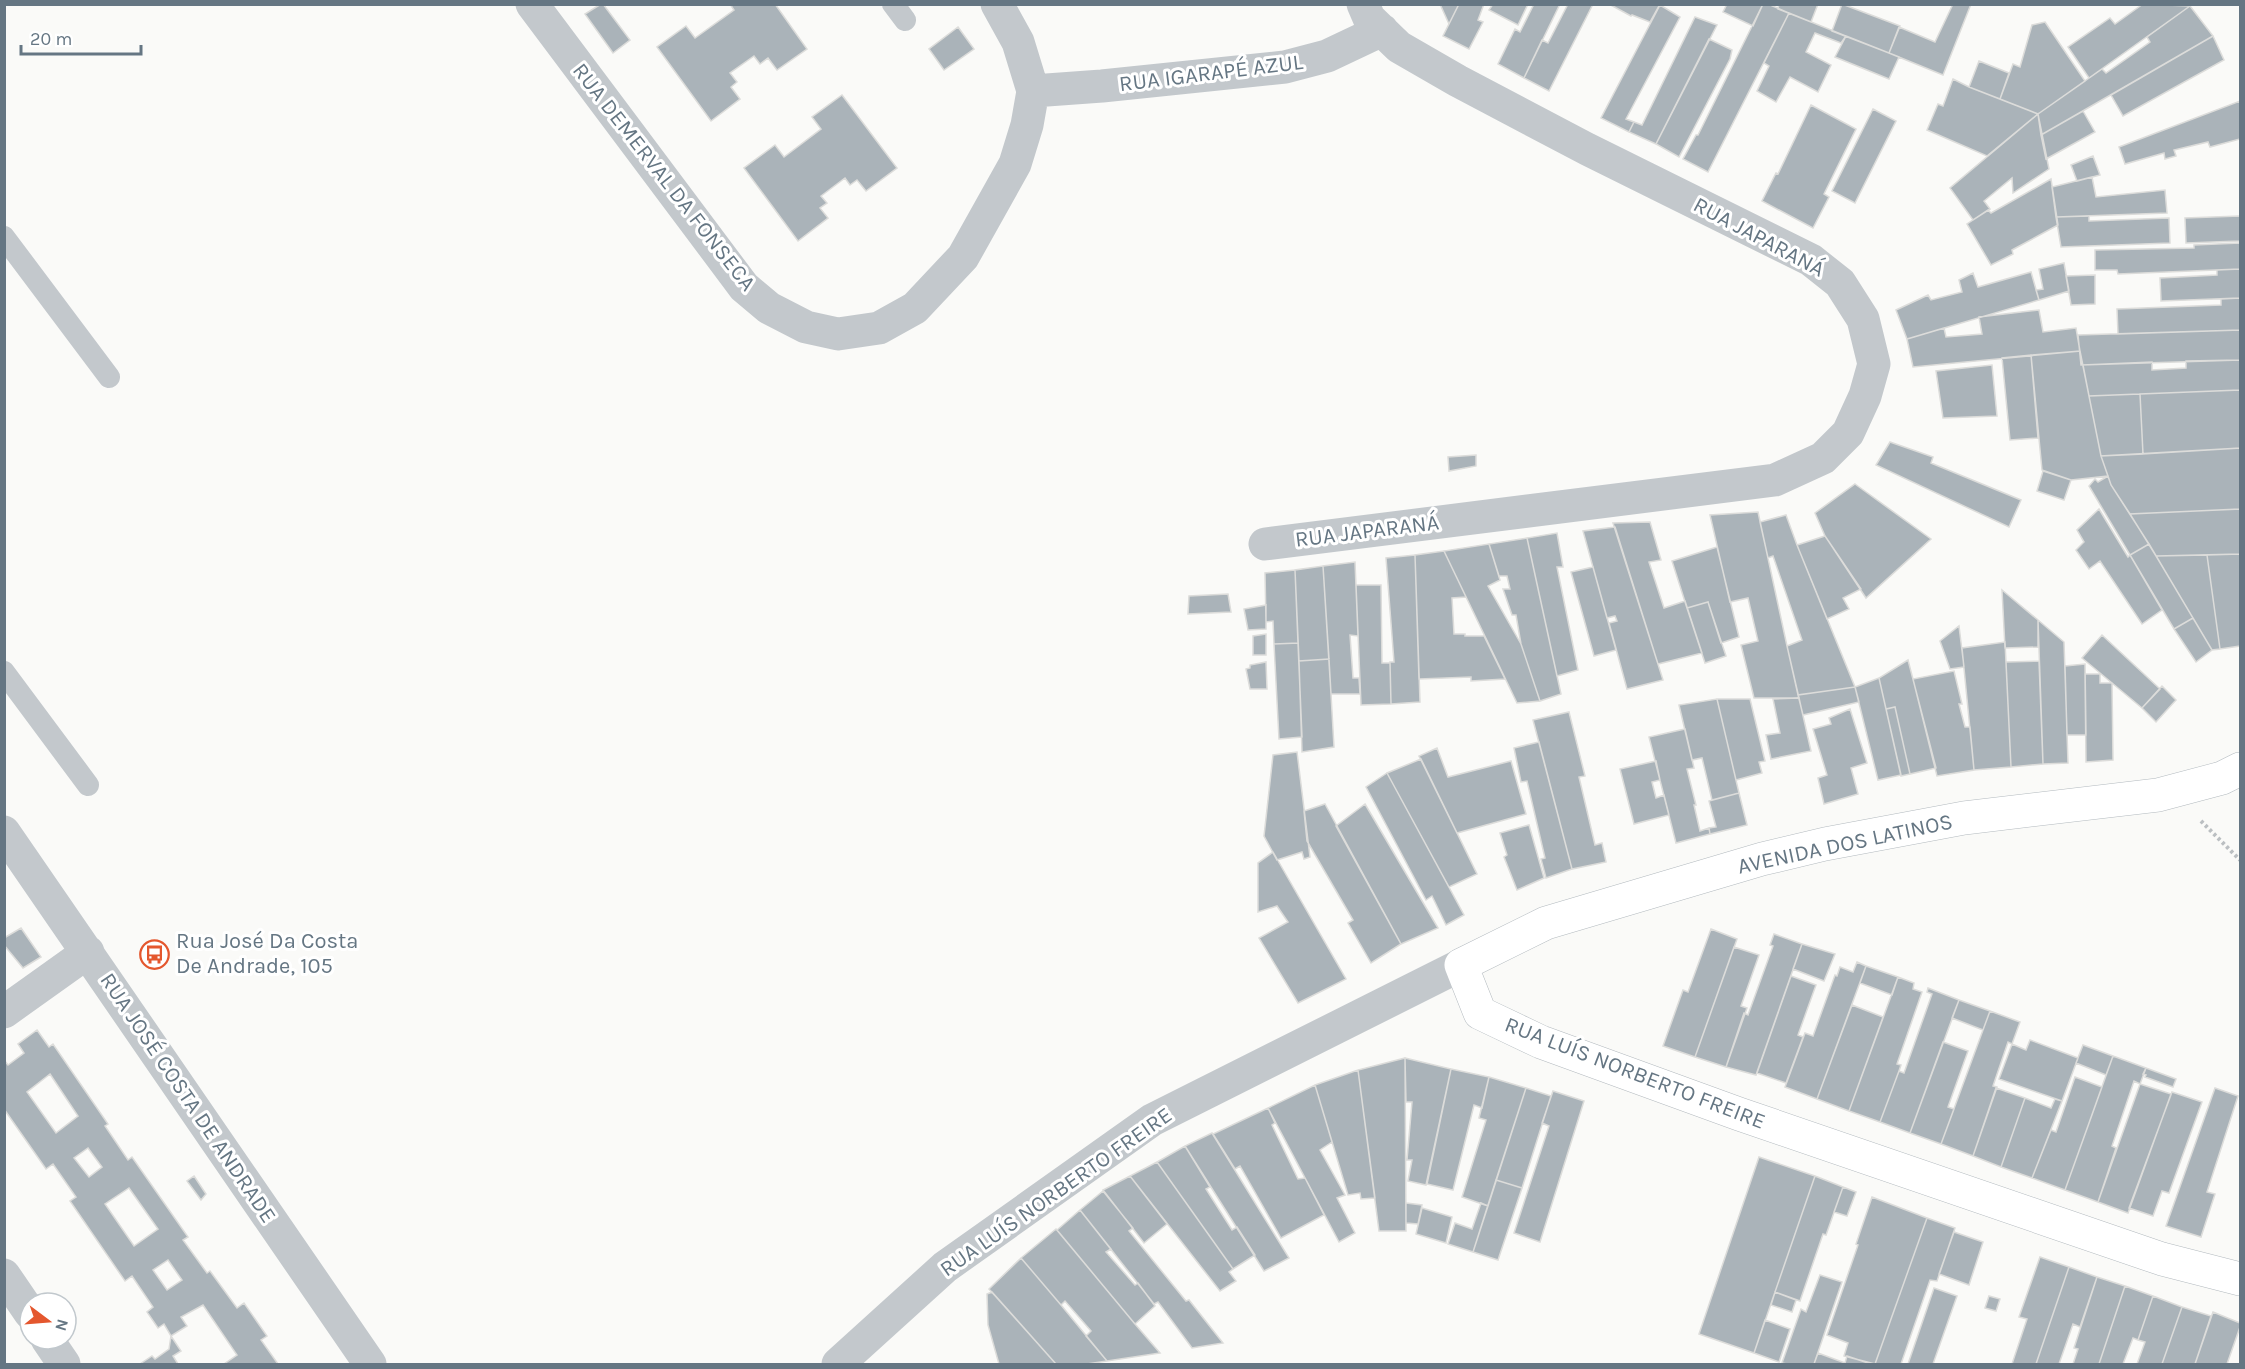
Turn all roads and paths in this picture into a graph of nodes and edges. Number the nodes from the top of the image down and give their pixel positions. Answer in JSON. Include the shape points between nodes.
{"nodes":[{"id":1,"x":532,"y":4,"type":"edge"},
{"id":2,"x":997,"y":4,"type":"edge"},
{"id":3,"x":1363,"y":4,"type":"edge"},
{"id":4,"x":1382,"y":30,"type":"junction"},
{"id":5,"x":1033,"y":91,"type":"junction"},
{"id":6,"x":4,"y":237,"type":"edge"},
{"id":7,"x":109,"y":378,"type":"dead end"},
{"id":8,"x":1264,"y":544,"type":"dead end"},
{"id":9,"x":4,"y":672,"type":"edge"},
{"id":10,"x":2241,"y":769,"type":"edge"},
{"id":11,"x":88,"y":785,"type":"dead end"},
{"id":12,"x":2177,"y":790,"type":"junction"},
{"id":13,"x":4,"y":832,"type":"edge"},
{"id":14,"x":2241,"y":860,"type":"edge"},
{"id":15,"x":88,"y":952,"type":"junction"},
{"id":16,"x":1461,"y":964,"type":"junction"},
{"id":17,"x":4,"y":1012,"type":"edge"},
{"id":18,"x":4,"y":1275,"type":"edge"},
{"id":19,"x":2241,"y":1279,"type":"edge"},
{"id":20,"x":18,"y":1295,"type":"edge"},
{"id":21,"x":55,"y":1351,"type":"edge"},
{"id":22,"x":64,"y":1365,"type":"edge"},
{"id":23,"x":370,"y":1365,"type":"edge"},
{"id":24,"x":838,"y":1365,"type":"edge"}],
"edges":[{"from":1,"to":5,"type":"street","name":"RUA DEMERVAL DA FONSECA","via":[[744,287],[769,308],[806,327],[838,334],[879,328],[915,308],[963,257],[1015,164]]},
{"from":2,"to":5,"type":"street","via":[[1018,42]]},
{"from":3,"to":4,"type":"street","name":"RUA JAPARANÁ","via":[[1369,18]]},
{"from":4,"to":5,"type":"street","name":"RUA IGARAPÉ AZUL","via":[[1327,56],[1285,67]]},
{"from":4,"to":8,"type":"street","name":"RUA JAPARANÁ","via":[[1400,47],[1458,81],[1811,260],[1840,283],[1863,319],[1874,364],[1848,433],[1823,458],[1775,480]]},
{"from":6,"to":7,"type":"lane"},
{"from":9,"to":11,"type":"lane"},
{"from":10,"to":12,"type":"main road","name":"AVENIDA DOS LATINOS"},
{"from":12,"to":14,"type":"path","via":[[2205,826]]},
{"from":12,"to":16,"type":"main road","name":"AVENIDA DOS LATINOS","via":[[1964,818],[1762,859],[1546,923]]},
{"from":13,"to":15,"type":"street","name":"RUA JOSÉ COSTA DE ANDRADE"},
{"from":15,"to":17,"type":"street"},
{"from":15,"to":23,"type":"street","name":"RUA JOSÉ COSTA DE ANDRADE"},
{"from":16,"to":19,"type":"main road","name":"RUA LUÍS NORBERTO FREIRE","via":[[1480,1013],[1540,1042],[2162,1259]]},
{"from":16,"to":24,"type":"street","name":"RUA LUÍS NORBERTO FREIRE","via":[[1152,1120],[945,1267]]},
{"from":18,"to":20,"type":"street"},
{"from":21,"to":22,"type":"street"}]}
